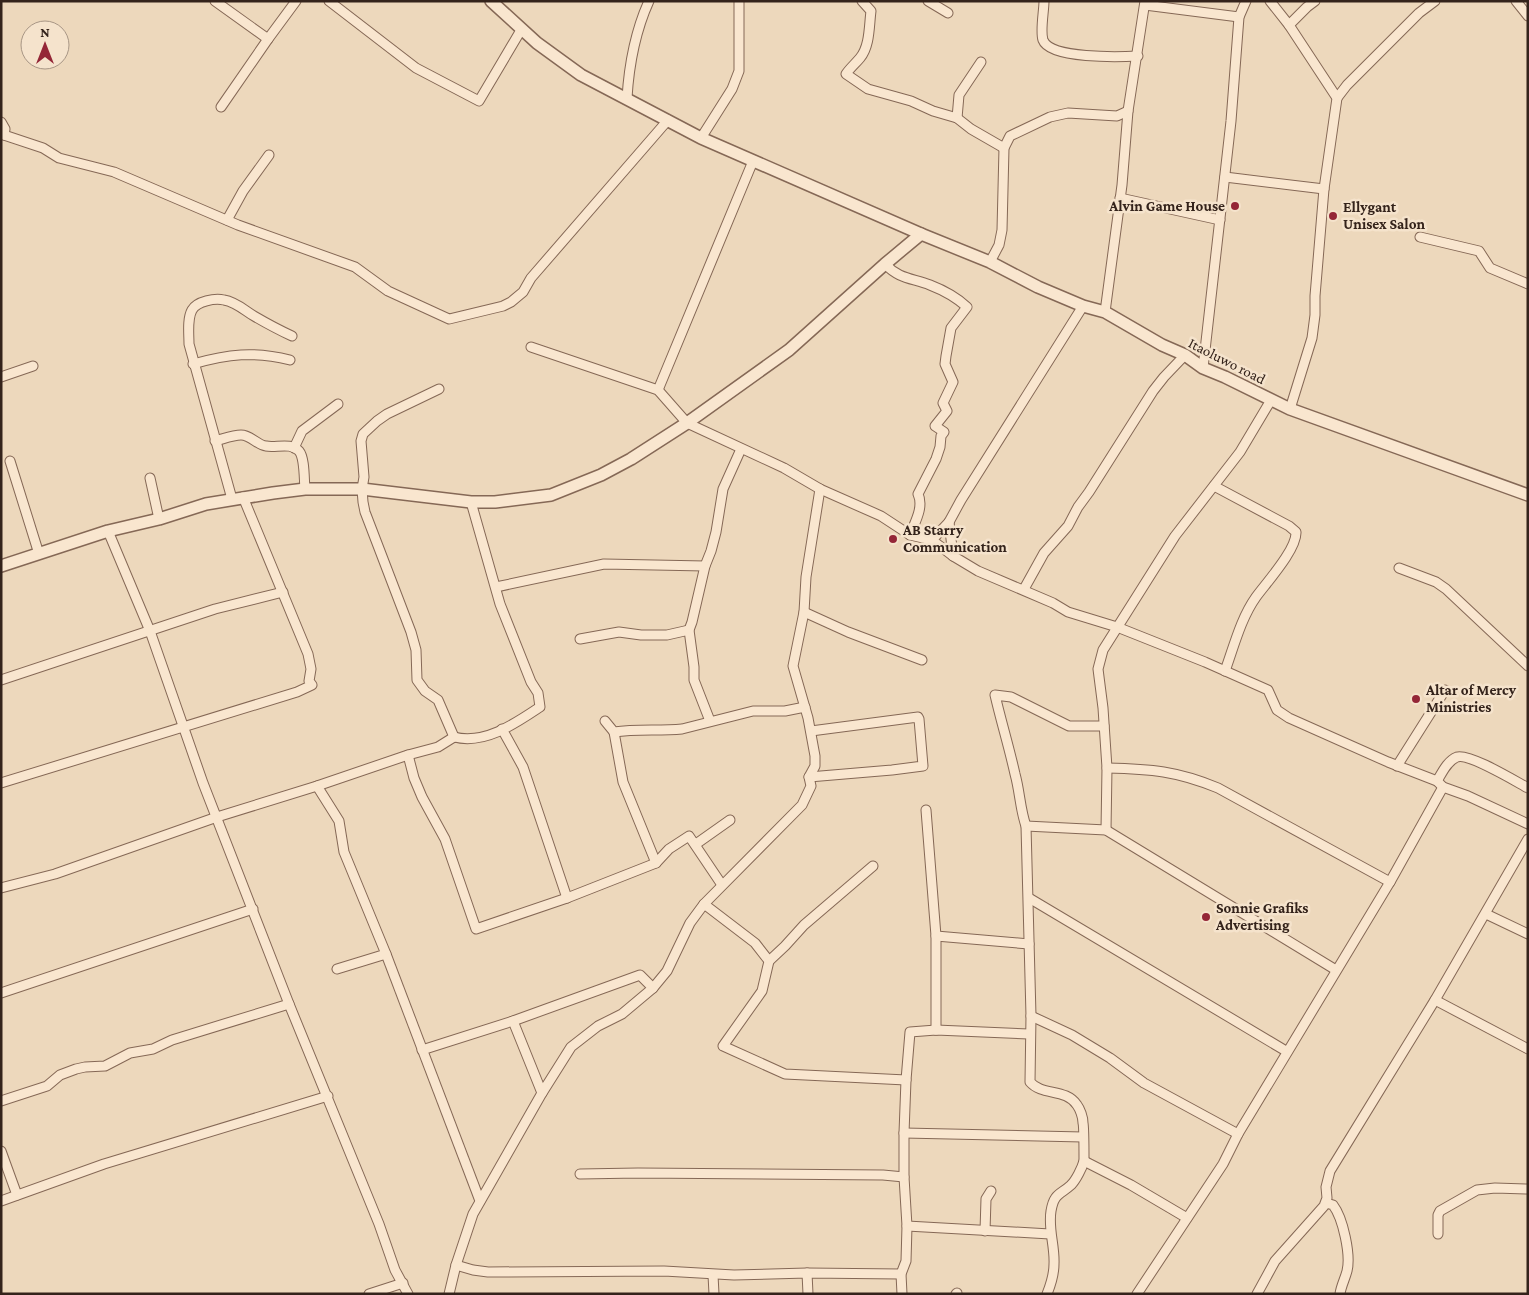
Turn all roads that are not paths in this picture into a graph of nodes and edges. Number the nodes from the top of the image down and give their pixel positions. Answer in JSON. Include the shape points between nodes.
{"nodes":[{"id":1,"x":215,"y":1,"type":"edge"},
{"id":2,"x":296,"y":1,"type":"edge"},
{"id":3,"x":329,"y":1,"type":"edge"},
{"id":4,"x":491,"y":1,"type":"edge"},
{"id":5,"x":649,"y":1,"type":"edge"},
{"id":6,"x":740,"y":1,"type":"edge"},
{"id":7,"x":928,"y":1,"type":"edge"},
{"id":8,"x":1044,"y":1,"type":"edge"},
{"id":9,"x":1246,"y":1,"type":"edge"},
{"id":10,"x":1270,"y":1,"type":"edge"},
{"id":11,"x":1315,"y":1,"type":"edge"},
{"id":12,"x":1436,"y":1,"type":"edge"},
{"id":13,"x":1516,"y":1,"type":"edge"},
{"id":14,"x":866,"y":2,"type":"edge"},
{"id":15,"x":1145,"y":3,"type":"edge"},
{"id":16,"x":948,"y":13,"type":"dead end"},
{"id":17,"x":1528,"y":16,"type":"edge"},
{"id":18,"x":1240,"y":17,"type":"junction"},
{"id":19,"x":1289,"y":25,"type":"junction"},
{"id":20,"x":521,"y":30,"type":"junction"},
{"id":21,"x":268,"y":39,"type":"junction"},
{"id":22,"x":1138,"y":56,"type":"junction"},
{"id":23,"x":981,"y":62,"type":"dead end"},
{"id":24,"x":627,"y":98,"type":"junction"},
{"id":25,"x":1337,"y":98,"type":"junction"},
{"id":26,"x":221,"y":107,"type":"dead end"},
{"id":27,"x":1128,"y":112,"type":"junction"},
{"id":28,"x":957,"y":118,"type":"junction"},
{"id":29,"x":668,"y":120,"type":"junction"},
{"id":30,"x":1,"y":122,"type":"edge"},
{"id":31,"x":3,"y":134,"type":"edge"},
{"id":32,"x":701,"y":138,"type":"junction"},
{"id":33,"x":1004,"y":148,"type":"junction"},
{"id":34,"x":269,"y":154,"type":"dead end"},
{"id":35,"x":753,"y":161,"type":"junction"},
{"id":36,"x":1225,"y":177,"type":"junction"},
{"id":37,"x":1324,"y":190,"type":"junction"},
{"id":38,"x":1120,"y":198,"type":"junction"},
{"id":39,"x":227,"y":220,"type":"junction"},
{"id":40,"x":1220,"y":220,"type":"junction"},
{"id":41,"x":920,"y":234,"type":"junction"},
{"id":42,"x":1420,"y":238,"type":"dead end"},
{"id":43,"x":990,"y":262,"type":"junction"},
{"id":44,"x":885,"y":264,"type":"junction"},
{"id":45,"x":1528,"y":284,"type":"edge"},
{"id":46,"x":1083,"y":306,"type":"junction"},
{"id":47,"x":1105,"y":312,"type":"junction"},
{"id":48,"x":292,"y":336,"type":"dead end"},
{"id":49,"x":531,"y":347,"type":"dead end"},
{"id":50,"x":1185,"y":355,"type":"junction"},
{"id":51,"x":290,"y":360,"type":"dead end"},
{"id":52,"x":193,"y":364,"type":"junction"},
{"id":53,"x":33,"y":366,"type":"dead end"},
{"id":54,"x":1203,"y":368,"type":"junction"},
{"id":55,"x":1,"y":377,"type":"edge"},
{"id":56,"x":439,"y":389,"type":"dead end"},
{"id":57,"x":658,"y":390,"type":"junction"},
{"id":58,"x":1271,"y":400,"type":"junction"},
{"id":59,"x":338,"y":404,"type":"dead end"},
{"id":60,"x":1290,"y":409,"type":"junction"},
{"id":61,"x":688,"y":423,"type":"junction"},
{"id":62,"x":215,"y":441,"type":"junction"},
{"id":63,"x":294,"y":448,"type":"junction"},
{"id":64,"x":741,"y":449,"type":"junction"},
{"id":65,"x":10,"y":461,"type":"dead end"},
{"id":66,"x":150,"y":478,"type":"dead end"},
{"id":67,"x":1214,"y":486,"type":"junction"},
{"id":68,"x":306,"y":489,"type":"junction"},
{"id":69,"x":362,"y":489,"type":"junction"},
{"id":70,"x":820,"y":489,"type":"junction"},
{"id":71,"x":1528,"y":495,"type":"edge"},
{"id":72,"x":238,"y":498,"type":"junction"},
{"id":73,"x":471,"y":502,"type":"junction"},
{"id":74,"x":159,"y":519,"type":"junction"},
{"id":75,"x":949,"y":522,"type":"junction"},
{"id":76,"x":108,"y":531,"type":"junction"},
{"id":77,"x":910,"y":535,"type":"junction"},
{"id":78,"x":932,"y":540,"type":"junction"},
{"id":79,"x":39,"y":554,"type":"junction"},
{"id":80,"x":954,"y":556,"type":"junction"},
{"id":81,"x":1,"y":566,"type":"edge"},
{"id":82,"x":705,"y":566,"type":"junction"},
{"id":83,"x":1399,"y":568,"type":"dead end"},
{"id":84,"x":496,"y":587,"type":"junction"},
{"id":85,"x":1024,"y":589,"type":"junction"},
{"id":86,"x":283,"y":592,"type":"junction"},
{"id":87,"x":804,"y":612,"type":"junction"},
{"id":88,"x":1117,"y":627,"type":"junction"},
{"id":89,"x":689,"y":630,"type":"junction"},
{"id":90,"x":150,"y":631,"type":"junction"},
{"id":91,"x":580,"y":639,"type":"dead end"},
{"id":92,"x":922,"y":660,"type":"dead end"},
{"id":93,"x":1528,"y":666,"type":"edge"},
{"id":94,"x":1225,"y":671,"type":"junction"},
{"id":95,"x":1,"y":680,"type":"edge"},
{"id":96,"x":1445,"y":690,"type":"dead end"},
{"id":97,"x":805,"y":708,"type":"junction"},
{"id":98,"x":605,"y":721,"type":"dead end"},
{"id":99,"x":710,"y":721,"type":"junction"},
{"id":100,"x":183,"y":726,"type":"junction"},
{"id":101,"x":1104,"y":726,"type":"junction"},
{"id":102,"x":502,"y":729,"type":"junction"},
{"id":103,"x":614,"y":732,"type":"junction"},
{"id":104,"x":811,"y":732,"type":"junction"},
{"id":105,"x":454,"y":737,"type":"junction"},
{"id":106,"x":408,"y":754,"type":"junction"},
{"id":107,"x":1397,"y":766,"type":"junction"},
{"id":108,"x":1107,"y":768,"type":"junction"},
{"id":109,"x":809,"y":776,"type":"junction"},
{"id":110,"x":1,"y":783,"type":"edge"},
{"id":111,"x":1440,"y":784,"type":"junction"},
{"id":112,"x":317,"y":786,"type":"junction"},
{"id":113,"x":1528,"y":788,"type":"edge"},
{"id":114,"x":926,"y":810,"type":"dead end"},
{"id":115,"x":216,"y":817,"type":"junction"},
{"id":116,"x":730,"y":820,"type":"dead end"},
{"id":117,"x":1528,"y":824,"type":"edge"},
{"id":118,"x":1026,"y":826,"type":"junction"},
{"id":119,"x":1106,"y":830,"type":"junction"},
{"id":120,"x":1528,"y":839,"type":"edge"},
{"id":121,"x":696,"y":844,"type":"junction"},
{"id":122,"x":656,"y":863,"type":"junction"},
{"id":123,"x":873,"y":866,"type":"dead end"},
{"id":124,"x":1390,"y":882,"type":"junction"},
{"id":125,"x":722,"y":885,"type":"junction"},
{"id":126,"x":1,"y":888,"type":"edge"},
{"id":127,"x":566,"y":898,"type":"junction"},
{"id":128,"x":1029,"y":898,"type":"junction"},
{"id":129,"x":704,"y":904,"type":"junction"},
{"id":130,"x":253,"y":909,"type":"junction"},
{"id":131,"x":1486,"y":914,"type":"junction"},
{"id":132,"x":1528,"y":934,"type":"edge"},
{"id":133,"x":936,"y":936,"type":"junction"},
{"id":134,"x":1029,"y":944,"type":"junction"},
{"id":135,"x":386,"y":954,"type":"junction"},
{"id":136,"x":769,"y":961,"type":"junction"},
{"id":137,"x":336,"y":969,"type":"dead end"},
{"id":138,"x":1336,"y":970,"type":"junction"},
{"id":139,"x":654,"y":988,"type":"junction"},
{"id":140,"x":1,"y":993,"type":"edge"},
{"id":141,"x":1435,"y":1000,"type":"junction"},
{"id":142,"x":289,"y":1004,"type":"junction"},
{"id":143,"x":1031,"y":1016,"type":"junction"},
{"id":144,"x":513,"y":1022,"type":"junction"},
{"id":145,"x":936,"y":1030,"type":"junction"},
{"id":146,"x":1030,"y":1034,"type":"junction"},
{"id":147,"x":422,"y":1050,"type":"junction"},
{"id":148,"x":1528,"y":1050,"type":"edge"},
{"id":149,"x":1286,"y":1051,"type":"junction"},
{"id":150,"x":906,"y":1080,"type":"junction"},
{"id":151,"x":542,"y":1093,"type":"junction"},
{"id":152,"x":328,"y":1096,"type":"junction"},
{"id":153,"x":1,"y":1101,"type":"edge"},
{"id":154,"x":904,"y":1133,"type":"junction"},
{"id":155,"x":1238,"y":1134,"type":"junction"},
{"id":156,"x":1083,"y":1137,"type":"junction"},
{"id":157,"x":1,"y":1152,"type":"edge"},
{"id":158,"x":1084,"y":1161,"type":"junction"},
{"id":159,"x":580,"y":1174,"type":"dead end"},
{"id":160,"x":904,"y":1177,"type":"junction"},
{"id":161,"x":1528,"y":1189,"type":"edge"},
{"id":162,"x":991,"y":1191,"type":"dead end"},
{"id":163,"x":17,"y":1195,"type":"junction"},
{"id":164,"x":1,"y":1201,"type":"edge"},
{"id":165,"x":480,"y":1201,"type":"junction"},
{"id":166,"x":1326,"y":1203,"type":"junction"},
{"id":167,"x":1186,"y":1218,"type":"junction"},
{"id":168,"x":907,"y":1226,"type":"junction"},
{"id":169,"x":985,"y":1231,"type":"junction"},
{"id":170,"x":1050,"y":1234,"type":"junction"},
{"id":171,"x":1438,"y":1234,"type":"dead end"},
{"id":172,"x":456,"y":1265,"type":"junction"},
{"id":173,"x":807,"y":1273,"type":"junction"},
{"id":174,"x":901,"y":1274,"type":"junction"},
{"id":175,"x":714,"y":1275,"type":"junction"},
{"id":176,"x":403,"y":1283,"type":"junction"},
{"id":177,"x":370,"y":1294,"type":"edge"},
{"id":178,"x":408,"y":1294,"type":"edge"},
{"id":179,"x":449,"y":1294,"type":"edge"},
{"id":180,"x":714,"y":1294,"type":"edge"},
{"id":181,"x":808,"y":1294,"type":"edge"},
{"id":182,"x":902,"y":1294,"type":"edge"},
{"id":183,"x":1039,"y":1294,"type":"edge"},
{"id":184,"x":1045,"y":1294,"type":"edge"},
{"id":185,"x":1137,"y":1294,"type":"edge"},
{"id":186,"x":1257,"y":1294,"type":"edge"},
{"id":187,"x":1340,"y":1294,"type":"edge"}],
"edges":[{"from":1,"to":21,"type":"street"},
{"from":2,"to":21,"type":"street"},
{"from":3,"to":20,"type":"street","via":[[416,68],[479,101]]},
{"from":4,"to":20,"type":"street","name":"Itaoluwo road"},
{"from":5,"to":24,"type":"street","via":[[632,52]]},
{"from":6,"to":32,"type":"street","via":[[739,71],[732,89]]},
{"from":7,"to":16,"type":"street"},
{"from":8,"to":22,"type":"street","via":[[1042,38],[1046,46],[1098,57]]},
{"from":9,"to":18,"type":"street"},
{"from":10,"to":19,"type":"street"},
{"from":11,"to":19,"type":"street"},
{"from":12,"to":25,"type":"street","via":[[1419,13]]},
{"from":13,"to":17,"type":"street"},
{"from":14,"to":28,"type":"street","via":[[871,11],[866,47],[846,74],[868,89]]},
{"from":15,"to":18,"type":"street"},
{"from":15,"to":22,"type":"street"},
{"from":18,"to":36,"type":"street"},
{"from":19,"to":25,"type":"street"},
{"from":20,"to":24,"type":"street","name":"Itaoluwo road","via":[[581,75]]},
{"from":21,"to":26,"type":"street"},
{"from":22,"to":27,"type":"street"},
{"from":23,"to":28,"type":"street","via":[[959,95]]},
{"from":24,"to":29,"type":"street","name":"Itaoluwo road"},
{"from":25,"to":37,"type":"street"},
{"from":27,"to":33,"type":"street","via":[[1117,116],[1068,113],[1050,117],[1010,136]]},
{"from":27,"to":38,"type":"street"},
{"from":28,"to":33,"type":"street"},
{"from":29,"to":32,"type":"street","name":"Itaoluwo road"},
{"from":29,"to":39,"type":"street","via":[[522,292],[503,306],[453,319],[388,291],[355,267]]},
{"from":30,"to":31,"type":"street","via":[[5,129]]},
{"from":31,"to":39,"type":"street","via":[[43,148],[59,158],[114,172]]},
{"from":32,"to":35,"type":"street","name":"Itaoluwo road"},
{"from":33,"to":43,"type":"street","via":[[1002,230]]},
{"from":34,"to":39,"type":"street"},
{"from":35,"to":41,"type":"street","name":"Itaoluwo road"},
{"from":35,"to":57,"type":"street"},
{"from":36,"to":37,"type":"street"},
{"from":36,"to":40,"type":"street"},
{"from":37,"to":60,"type":"street","via":[[1313,330]]},
{"from":38,"to":40,"type":"street"},
{"from":38,"to":47,"type":"street"},
{"from":40,"to":54,"type":"street"},
{"from":41,"to":43,"type":"street","name":"Itaoluwo road"},
{"from":41,"to":44,"type":"street"},
{"from":42,"to":45,"type":"street","via":[[1479,251],[1490,268]]},
{"from":43,"to":46,"type":"street","name":"Itaoluwo road"},
{"from":44,"to":61,"type":"street","via":[[790,350]]},
{"from":44,"to":77,"type":"street","via":[[900,277],[931,286],[967,307],[951,328],[945,361],[952,382],[942,402],[947,411],[935,426],[944,432],[940,436],[936,459],[918,494],[921,500],[919,512]]},
{"from":46,"to":47,"type":"street","name":"Itaoluwo road"},
{"from":46,"to":75,"type":"street"},
{"from":47,"to":50,"type":"street","name":"Itaoluwo road"},
{"from":48,"to":52,"type":"street","via":[[236,304],[223,299],[210,300],[192,309],[189,344]]},
{"from":49,"to":57,"type":"street"},
{"from":50,"to":54,"type":"street","name":"Itaoluwo road"},
{"from":50,"to":85,"type":"street","via":[[1153,392],[1068,526],[1044,553]]},
{"from":51,"to":52,"type":"street","via":[[240,354]]},
{"from":52,"to":62,"type":"street"},
{"from":53,"to":55,"type":"street"},
{"from":54,"to":58,"type":"street","name":"Itaoluwo road"},
{"from":56,"to":69,"type":"street","via":[[387,414],[363,434]]},
{"from":57,"to":61,"type":"street"},
{"from":58,"to":60,"type":"street","name":"Itaoluwo road"},
{"from":58,"to":67,"type":"street","via":[[1240,452]]},
{"from":59,"to":63,"type":"street","via":[[302,431]]},
{"from":60,"to":71,"type":"street","name":"Itaoluwo road"},
{"from":61,"to":64,"type":"street"},
{"from":61,"to":73,"type":"street","via":[[601,475],[558,492],[525,499]]},
{"from":62,"to":63,"type":"street","via":[[242,435],[263,446]]},
{"from":62,"to":72,"type":"street"},
{"from":63,"to":68,"type":"street","via":[[302,456]]},
{"from":64,"to":70,"type":"street"},
{"from":64,"to":82,"type":"street","via":[[723,489],[716,532]]},
{"from":65,"to":79,"type":"street"},
{"from":66,"to":74,"type":"street"},
{"from":67,"to":88,"type":"street","via":[[1175,536]]},
{"from":67,"to":94,"type":"street","via":[[1296,532],[1291,550],[1249,608]]},
{"from":68,"to":69,"type":"street"},
{"from":68,"to":72,"type":"street"},
{"from":69,"to":73,"type":"street"},
{"from":69,"to":105,"type":"street","via":[[365,512],[411,632],[416,650],[417,680],[438,700]]},
{"from":70,"to":77,"type":"street","via":[[881,516]]},
{"from":70,"to":87,"type":"street","via":[[806,577]]},
{"from":72,"to":74,"type":"street"},
{"from":72,"to":86,"type":"street"},
{"from":73,"to":84,"type":"street"},
{"from":74,"to":76,"type":"street"},
{"from":75,"to":78,"type":"street"},
{"from":75,"to":80,"type":"street"},
{"from":76,"to":79,"type":"street"},
{"from":76,"to":90,"type":"street"},
{"from":77,"to":78,"type":"street"},
{"from":78,"to":80,"type":"street"},
{"from":79,"to":81,"type":"street"},
{"from":80,"to":85,"type":"street"},
{"from":82,"to":84,"type":"street","via":[[604,564]]},
{"from":82,"to":89,"type":"street"},
{"from":83,"to":93,"type":"street","via":[[1446,589]]},
{"from":84,"to":102,"type":"street","via":[[508,628],[538,693],[540,707]]},
{"from":85,"to":88,"type":"street","via":[[1068,612]]},
{"from":86,"to":90,"type":"street","via":[[216,609]]},
{"from":86,"to":100,"type":"street","via":[[308,654],[309,681],[312,684],[292,694]]},
{"from":87,"to":92,"type":"street"},
{"from":87,"to":97,"type":"street","via":[[793,666]]},
{"from":88,"to":94,"type":"street"},
{"from":88,"to":101,"type":"street","via":[[1103,650],[1098,669]]},
{"from":89,"to":91,"type":"street","via":[[667,635],[619,632]]},
{"from":89,"to":99,"type":"street","via":[[694,680]]},
{"from":90,"to":95,"type":"street"},
{"from":90,"to":100,"type":"street"},
{"from":94,"to":107,"type":"street","via":[[1268,690],[1279,712]]},
{"from":96,"to":107,"type":"street"},
{"from":97,"to":99,"type":"street","via":[[753,711]]},
{"from":97,"to":104,"type":"street"},
{"from":98,"to":103,"type":"street"},
{"from":99,"to":103,"type":"street","via":[[682,729]]},
{"from":100,"to":110,"type":"street"},
{"from":100,"to":115,"type":"street"},
{"from":101,"to":108,"type":"street"},
{"from":101,"to":118,"type":"street","via":[[1069,726],[1011,697],[996,694]]},
{"from":102,"to":105,"type":"street","via":[[474,739]]},
{"from":102,"to":127,"type":"street","via":[[523,767]]},
{"from":103,"to":122,"type":"street","via":[[623,782]]},
{"from":104,"to":109,"type":"street","via":[[815,766]]},
{"from":104,"to":109,"type":"street","via":[[918,717],[923,766]]},
{"from":105,"to":106,"type":"street","via":[[438,747]]},
{"from":106,"to":112,"type":"street"},
{"from":106,"to":127,"type":"street","via":[[422,798],[445,840],[476,929]]},
{"from":107,"to":111,"type":"street"},
{"from":108,"to":119,"type":"street"},
{"from":108,"to":124,"type":"street","via":[[1145,769],[1191,777],[1218,788]]},
{"from":109,"to":125,"type":"street","via":[[811,786],[802,805]]},
{"from":111,"to":113,"type":"street","via":[[1447,765],[1462,757]]},
{"from":111,"to":117,"type":"street"},
{"from":111,"to":124,"type":"street"},
{"from":112,"to":115,"type":"street"},
{"from":112,"to":135,"type":"street","via":[[339,821],[344,852]]},
{"from":114,"to":133,"type":"street"},
{"from":115,"to":126,"type":"street","via":[[55,874]]},
{"from":115,"to":130,"type":"street"},
{"from":116,"to":121,"type":"street"},
{"from":118,"to":119,"type":"street"},
{"from":118,"to":128,"type":"street"},
{"from":119,"to":138,"type":"street"},
{"from":120,"to":131,"type":"street"},
{"from":121,"to":122,"type":"street","via":[[689,836],[669,849]]},
{"from":121,"to":125,"type":"street"},
{"from":122,"to":127,"type":"street"},
{"from":123,"to":136,"type":"street","via":[[804,925]]},
{"from":124,"to":138,"type":"street"},
{"from":125,"to":129,"type":"street"},
{"from":128,"to":134,"type":"street"},
{"from":128,"to":149,"type":"street"},
{"from":129,"to":136,"type":"street","via":[[754,943]]},
{"from":129,"to":139,"type":"street"},
{"from":130,"to":140,"type":"street"},
{"from":130,"to":142,"type":"street"},
{"from":131,"to":132,"type":"street"},
{"from":131,"to":141,"type":"street"},
{"from":133,"to":134,"type":"street"},
{"from":133,"to":145,"type":"street"},
{"from":134,"to":143,"type":"street"},
{"from":135,"to":137,"type":"street"},
{"from":135,"to":147,"type":"street"},
{"from":136,"to":150,"type":"street","via":[[762,991],[723,1046],[785,1074]]},
{"from":138,"to":149,"type":"street"},
{"from":139,"to":144,"type":"street","via":[[640,975]]},
{"from":139,"to":151,"type":"street","via":[[622,1014],[598,1026],[571,1046]]},
{"from":141,"to":148,"type":"street"},
{"from":141,"to":166,"type":"street","via":[[1330,1171]]},
{"from":142,"to":152,"type":"street"},
{"from":142,"to":153,"type":"street","via":[[172,1040],[153,1049],[130,1053],[105,1066],[84,1066],[60,1075],[47,1086]]},
{"from":143,"to":146,"type":"street"},
{"from":143,"to":155,"type":"street","via":[[1072,1035],[1144,1083]]},
{"from":144,"to":147,"type":"street"},
{"from":144,"to":151,"type":"street"},
{"from":145,"to":146,"type":"street"},
{"from":145,"to":150,"type":"street","via":[[910,1032]]},
{"from":146,"to":156,"type":"street","via":[[1030,1082],[1074,1101],[1084,1122]]},
{"from":147,"to":165,"type":"street"},
{"from":149,"to":155,"type":"street"},
{"from":150,"to":154,"type":"street"},
{"from":151,"to":165,"type":"street"},
{"from":152,"to":163,"type":"street","via":[[113,1161]]},
{"from":152,"to":176,"type":"street","via":[[395,1270]]},
{"from":154,"to":156,"type":"street"},
{"from":154,"to":160,"type":"street"},
{"from":155,"to":167,"type":"street","via":[[1223,1164]]},
{"from":156,"to":158,"type":"street"},
{"from":157,"to":163,"type":"street"},
{"from":158,"to":167,"type":"street"},
{"from":158,"to":170,"type":"street","via":[[1071,1184],[1053,1201]]},
{"from":159,"to":160,"type":"street"},
{"from":160,"to":168,"type":"street"},
{"from":161,"to":171,"type":"street","via":[[1494,1188],[1472,1192],[1440,1211]]},
{"from":162,"to":169,"type":"street","via":[[986,1199]]},
{"from":163,"to":164,"type":"street"},
{"from":165,"to":172,"type":"street","via":[[467,1228]]},
{"from":166,"to":186,"type":"street","via":[[1274,1261]]},
{"from":166,"to":187,"type":"street","via":[[1333,1205],[1342,1220],[1348,1263]]},
{"from":167,"to":185,"type":"street"},
{"from":168,"to":169,"type":"street"},
{"from":168,"to":174,"type":"street","via":[[906,1261]]},
{"from":169,"to":170,"type":"street"},
{"from":170,"to":184,"type":"street","via":[[1054,1265]]},
{"from":172,"to":175,"type":"street","via":[[481,1271],[664,1271]]},
{"from":172,"to":179,"type":"street"},
{"from":173,"to":174,"type":"street"},
{"from":173,"to":175,"type":"street"},
{"from":173,"to":181,"type":"street"},
{"from":174,"to":182,"type":"street"},
{"from":175,"to":180,"type":"street"},
{"from":176,"to":177,"type":"street"},
{"from":176,"to":178,"type":"street"},
{"from":183,"to":184,"type":"street"}]}
